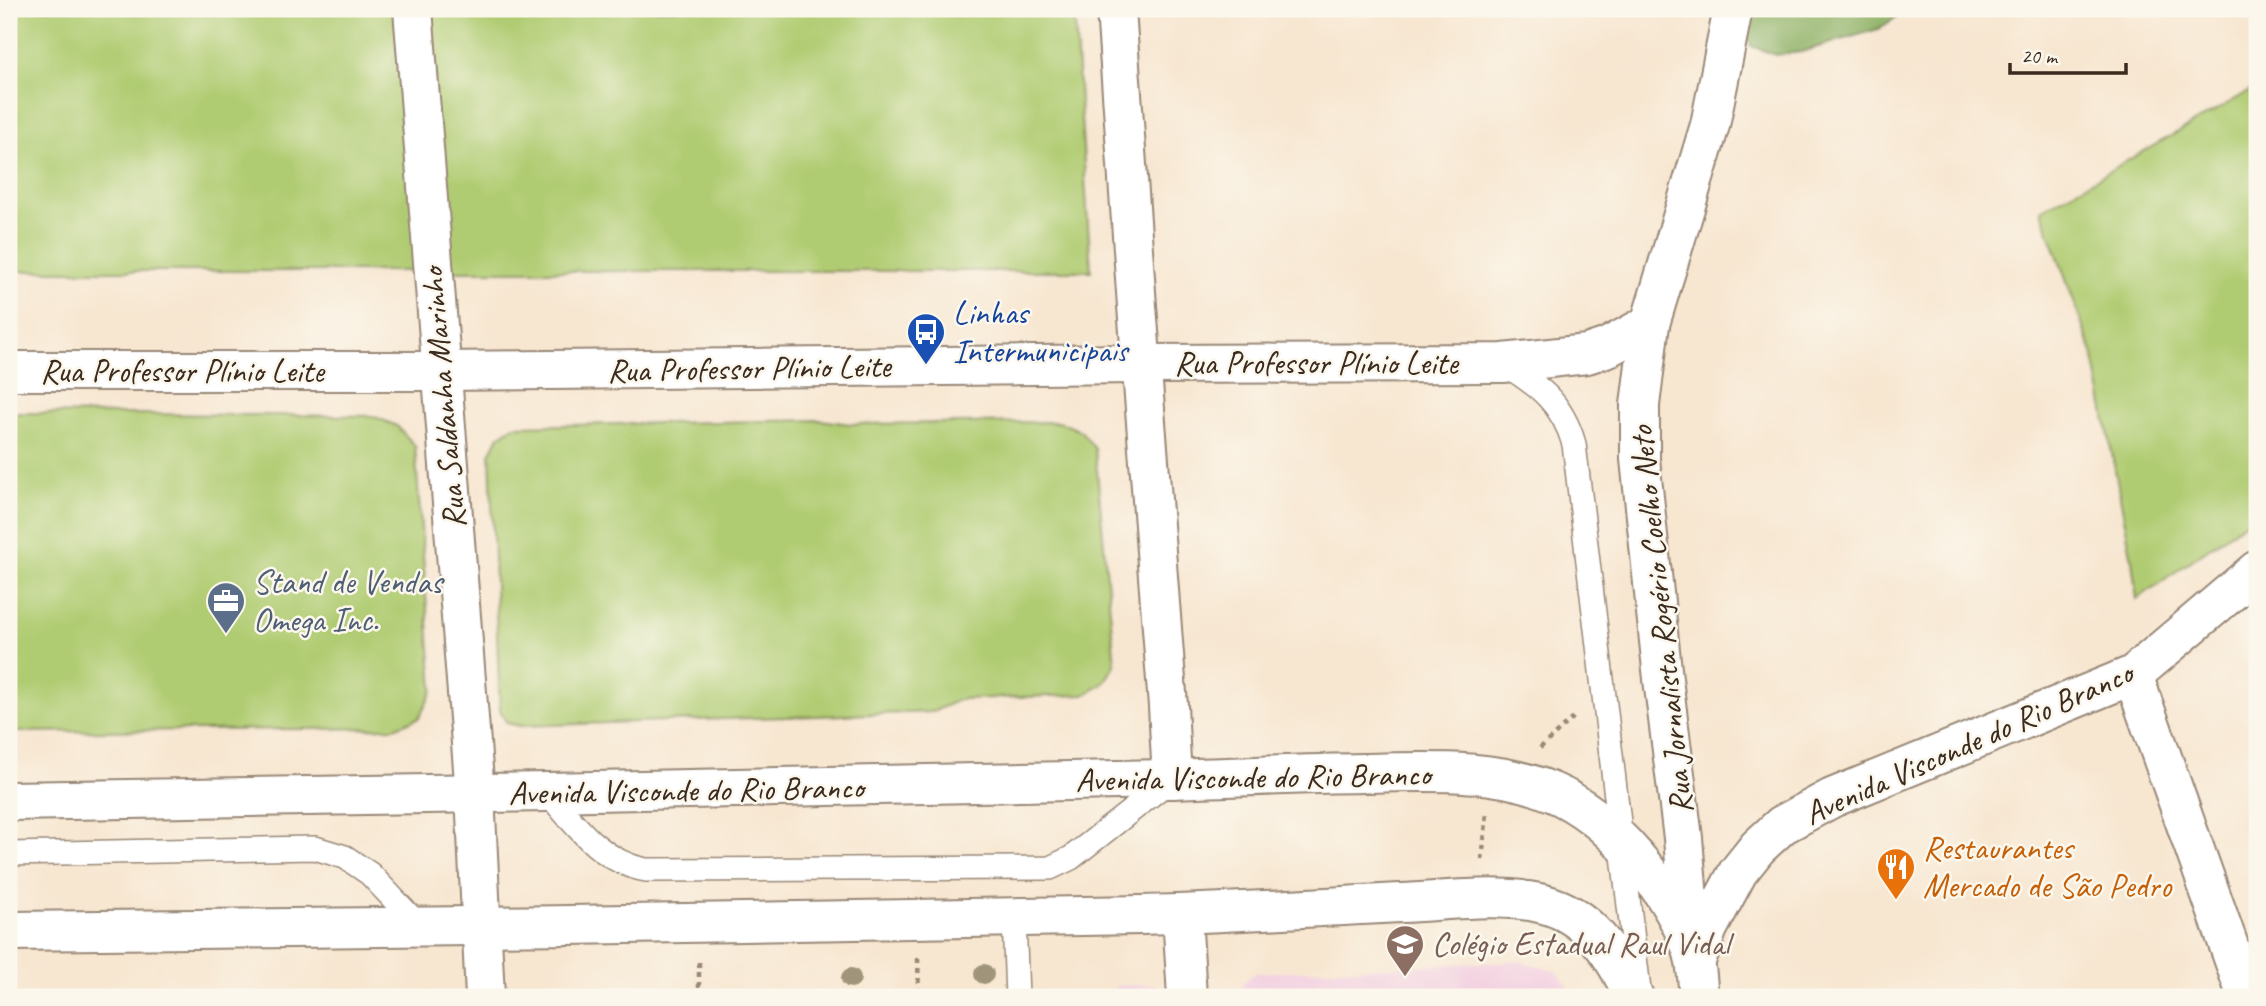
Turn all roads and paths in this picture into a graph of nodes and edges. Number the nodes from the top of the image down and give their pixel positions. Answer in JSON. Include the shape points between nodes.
{"nodes":[{"id":1,"x":413,"y":9,"type":"edge"},
{"id":2,"x":1116,"y":9,"type":"edge"},
{"id":3,"x":1733,"y":9,"type":"edge"},
{"id":4,"x":1650,"y":324,"type":"junction"},
{"id":5,"x":1503,"y":363,"type":"junction"},
{"id":6,"x":1141,"y":364,"type":"junction"},
{"id":7,"x":9,"y":372,"type":"edge"},
{"id":8,"x":440,"y":372,"type":"junction"},
{"id":9,"x":2257,"y":570,"type":"edge"},
{"id":10,"x":2133,"y":675,"type":"junction"},
{"id":11,"x":1603,"y":688,"type":"junction"},
{"id":12,"x":1172,"y":779,"type":"junction"},
{"id":13,"x":1489,"y":791,"type":"junction"},
{"id":14,"x":547,"y":792,"type":"junction"},
{"id":15,"x":475,"y":794,"type":"junction"},
{"id":16,"x":9,"y":801,"type":"edge"},
{"id":17,"x":1623,"y":843,"type":"junction"},
{"id":18,"x":9,"y":854,"type":"edge"},
{"id":19,"x":1482,"y":860,"type":"dead end"},
{"id":20,"x":1182,"y":914,"type":"junction"},
{"id":21,"x":1014,"y":917,"type":"junction"},
{"id":22,"x":480,"y":925,"type":"junction"},
{"id":23,"x":420,"y":927,"type":"junction"},
{"id":24,"x":9,"y":931,"type":"edge"},
{"id":25,"x":1695,"y":970,"type":"edge"},
{"id":26,"x":485,"y":997,"type":"edge"},
{"id":27,"x":1017,"y":997,"type":"edge"},
{"id":28,"x":1187,"y":997,"type":"edge"},
{"id":29,"x":1634,"y":997,"type":"edge"},
{"id":30,"x":1640,"y":997,"type":"edge"},
{"id":31,"x":2247,"y":997,"type":"edge"}],
"edges":[{"from":1,"to":8,"type":"street","name":"Rua Saldanha Marinho"},
{"from":2,"to":6,"type":"street"},
{"from":3,"to":4,"type":"street","name":"Rua Jornalista Rogério Coelho Neto","via":[[1710,125]]},
{"from":4,"to":5,"type":"street","name":"Rua Professor Plínio Leite","via":[[1587,354]]},
{"from":4,"to":25,"type":"street","name":"Rua Jornalista Rogério Coelho Neto","via":[[1640,405],[1640,459]]},
{"from":5,"to":6,"type":"street","name":"Rua Professor Plínio Leite"},
{"from":5,"to":11,"type":"lane","via":[[1542,391],[1568,423]]},
{"from":6,"to":8,"type":"street","name":"Rua Professor Plínio Leite"},
{"from":6,"to":12,"type":"street"},
{"from":7,"to":8,"type":"street","name":"Rua Professor Plínio Leite"},
{"from":8,"to":15,"type":"street","name":"Rua Saldanha Marinho"},
{"from":9,"to":10,"type":"street","name":"Avenida Visconde do Rio Branco"},
{"from":10,"to":25,"type":"street","name":"Avenida Visconde do Rio Branco","via":[[1832,798],[1782,825],[1738,872],[1708,928]]},
{"from":10,"to":31,"type":"street"},
{"from":11,"to":13,"type":"path"},
{"from":11,"to":17,"type":"lane"},
{"from":12,"to":13,"type":"street","name":"Avenida Visconde do Rio Branco","via":[[1427,772]]},
{"from":12,"to":14,"type":"street","name":"Avenida Visconde do Rio Branco"},
{"from":12,"to":14,"type":"lane","via":[[1071,858],[1050,867],[646,870],[607,855]]},
{"from":13,"to":17,"type":"street","name":"Avenida Visconde do Rio Branco","via":[[1526,783],[1550,791]]},
{"from":13,"to":19,"type":"path"},
{"from":14,"to":15,"type":"street","name":"Avenida Visconde do Rio Branco"},
{"from":15,"to":16,"type":"street","name":"Avenida Visconde do Rio Branco"},
{"from":15,"to":22,"type":"street","name":"Rua Saldanha Marinho"},
{"from":17,"to":25,"type":"street","name":"Avenida Visconde do Rio Branco","via":[[1660,889]]},
{"from":17,"to":30,"type":"lane"},
{"from":18,"to":23,"type":"lane","via":[[315,848],[345,857],[370,874]]},
{"from":20,"to":21,"type":"street"},
{"from":20,"to":28,"type":"street"},
{"from":20,"to":29,"type":"street","via":[[1518,900],[1560,909],[1596,934]]},
{"from":21,"to":22,"type":"street"},
{"from":21,"to":27,"type":"lane"},
{"from":22,"to":23,"type":"street"},
{"from":22,"to":26,"type":"street","name":"Rua Saldanha Marinho"},
{"from":23,"to":24,"type":"street"}]}
